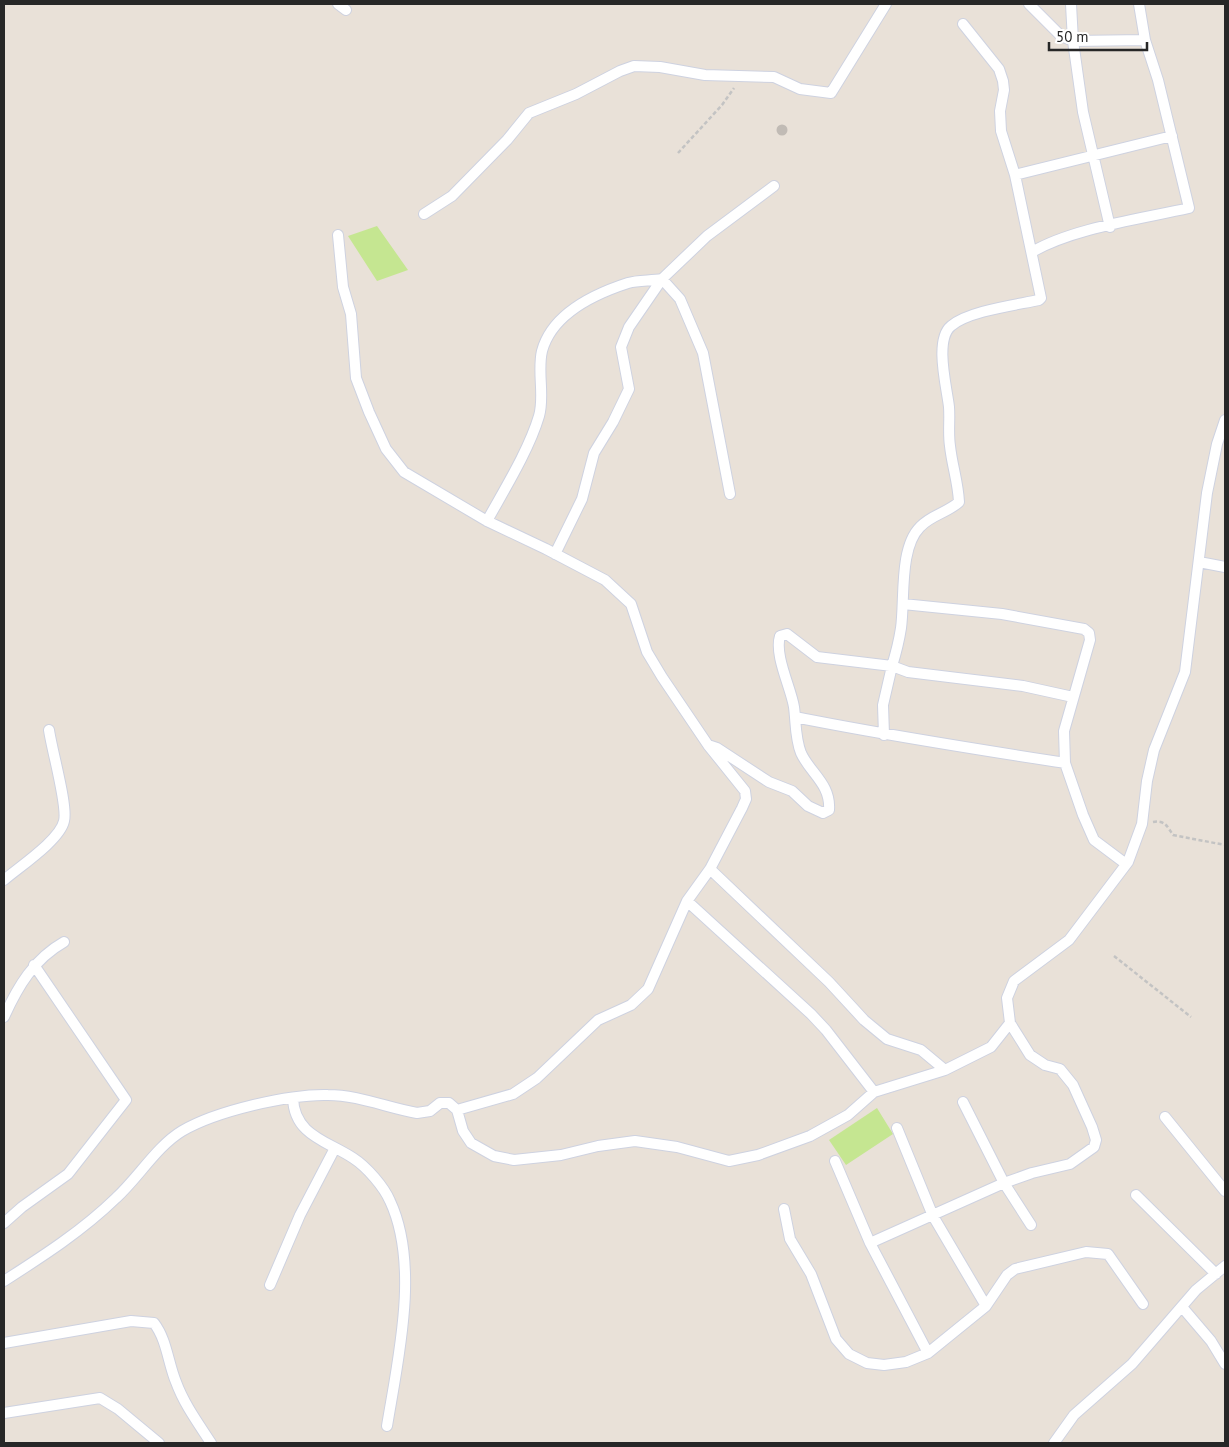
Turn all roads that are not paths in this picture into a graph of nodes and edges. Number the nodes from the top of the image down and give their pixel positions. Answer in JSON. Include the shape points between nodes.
{"nodes":[{"id":1,"x":886,"y":4,"type":"edge"},
{"id":2,"x":1029,"y":4,"type":"edge"},
{"id":3,"x":1071,"y":4,"type":"edge"},
{"id":4,"x":1139,"y":4,"type":"edge"},
{"id":5,"x":963,"y":24,"type":"dead end"},
{"id":6,"x":1145,"y":40,"type":"junction"},
{"id":7,"x":1073,"y":41,"type":"junction"},
{"id":8,"x":1172,"y":136,"type":"junction"},
{"id":9,"x":1093,"y":156,"type":"junction"},
{"id":10,"x":1015,"y":175,"type":"junction"},
{"id":11,"x":774,"y":186,"type":"dead end"},
{"id":12,"x":424,"y":214,"type":"dead end"},
{"id":13,"x":1110,"y":227,"type":"junction"},
{"id":14,"x":338,"y":235,"type":"dead end"},
{"id":15,"x":1032,"y":252,"type":"junction"},
{"id":16,"x":662,"y":279,"type":"junction"},
{"id":17,"x":1225,"y":420,"type":"edge"},
{"id":18,"x":730,"y":494,"type":"dead end"},
{"id":19,"x":487,"y":521,"type":"junction"},
{"id":20,"x":555,"y":554,"type":"junction"},
{"id":21,"x":1199,"y":562,"type":"junction"},
{"id":22,"x":1225,"y":567,"type":"edge"},
{"id":23,"x":904,"y":604,"type":"junction"},
{"id":24,"x":892,"y":666,"type":"junction"},
{"id":25,"x":1072,"y":697,"type":"junction"},
{"id":26,"x":795,"y":717,"type":"junction"},
{"id":27,"x":49,"y":730,"type":"dead end"},
{"id":28,"x":884,"y":735,"type":"junction"},
{"id":29,"x":708,"y":745,"type":"junction"},
{"id":30,"x":1065,"y":763,"type":"junction"},
{"id":31,"x":1126,"y":864,"type":"junction"},
{"id":32,"x":710,"y":869,"type":"junction"},
{"id":33,"x":4,"y":880,"type":"edge"},
{"id":34,"x":687,"y":901,"type":"junction"},
{"id":35,"x":64,"y":942,"type":"dead end"},
{"id":36,"x":34,"y":965,"type":"junction"},
{"id":37,"x":4,"y":1017,"type":"edge"},
{"id":38,"x":1010,"y":1023,"type":"junction"},
{"id":39,"x":944,"y":1070,"type":"junction"},
{"id":40,"x":874,"y":1092,"type":"junction"},
{"id":41,"x":293,"y":1098,"type":"junction"},
{"id":42,"x":963,"y":1102,"type":"dead end"},
{"id":43,"x":457,"y":1110,"type":"junction"},
{"id":44,"x":1165,"y":1117,"type":"dead end"},
{"id":45,"x":897,"y":1128,"type":"dead end"},
{"id":46,"x":335,"y":1148,"type":"junction"},
{"id":47,"x":835,"y":1161,"type":"dead end"},
{"id":48,"x":1004,"y":1182,"type":"junction"},
{"id":49,"x":1225,"y":1191,"type":"edge"},
{"id":50,"x":1136,"y":1195,"type":"dead end"},
{"id":51,"x":784,"y":1209,"type":"dead end"},
{"id":52,"x":933,"y":1216,"type":"junction"},
{"id":53,"x":4,"y":1223,"type":"edge"},
{"id":54,"x":1031,"y":1225,"type":"dead end"},
{"id":55,"x":870,"y":1243,"type":"junction"},
{"id":56,"x":1225,"y":1266,"type":"edge"},
{"id":57,"x":1216,"y":1274,"type":"junction"},
{"id":58,"x":4,"y":1281,"type":"edge"},
{"id":59,"x":270,"y":1285,"type":"dead end"},
{"id":60,"x":1143,"y":1304,"type":"dead end"},
{"id":61,"x":986,"y":1306,"type":"junction"},
{"id":62,"x":1182,"y":1307,"type":"junction"},
{"id":63,"x":4,"y":1343,"type":"edge"},
{"id":64,"x":928,"y":1353,"type":"junction"},
{"id":65,"x":1225,"y":1364,"type":"edge"},
{"id":66,"x":4,"y":1412,"type":"edge"},
{"id":67,"x":387,"y":1426,"type":"dead end"},
{"id":68,"x":159,"y":1443,"type":"edge"},
{"id":69,"x":211,"y":1443,"type":"edge"},
{"id":70,"x":1054,"y":1443,"type":"edge"}],
"edges":[{"from":1,"to":12,"type":"street","via":[[831,93],[800,89],[774,78],[734,78],[660,67],[634,66],[620,70],[529,114],[452,196]]},
{"from":2,"to":7,"type":"street","via":[[1061,36]]},
{"from":3,"to":7,"type":"street"},
{"from":4,"to":6,"type":"street"},
{"from":5,"to":10,"type":"street","via":[[998,69],[1003,82],[1001,131]]},
{"from":6,"to":7,"type":"street"},
{"from":6,"to":8,"type":"street"},
{"from":7,"to":9,"type":"street","via":[[1082,112]]},
{"from":8,"to":9,"type":"street"},
{"from":8,"to":13,"type":"street","via":[[1189,208]]},
{"from":9,"to":10,"type":"street"},
{"from":9,"to":13,"type":"street"},
{"from":10,"to":15,"type":"street"},
{"from":11,"to":16,"type":"street","via":[[707,236]]},
{"from":13,"to":15,"type":"street","via":[[1068,236]]},
{"from":14,"to":19,"type":"street","via":[[356,378],[386,449],[404,472]]},
{"from":15,"to":23,"type":"street","via":[[1042,295],[1039,300],[982,312],[952,325],[945,333],[942,369],[958,502],[951,509],[933,516],[911,537],[906,559]]},
{"from":16,"to":18,"type":"street","via":[[680,299],[703,353]]},
{"from":16,"to":19,"type":"street","via":[[629,283],[576,307],[560,319],[542,352],[539,415],[518,465]]},
{"from":16,"to":20,"type":"street","via":[[629,327],[621,346],[629,389],[594,453],[582,500]]},
{"from":17,"to":21,"type":"street","via":[[1207,492]]},
{"from":19,"to":20,"type":"street"},
{"from":20,"to":29,"type":"street","via":[[605,580],[631,604],[647,652]]},
{"from":21,"to":22,"type":"street"},
{"from":21,"to":31,"type":"street","via":[[1185,672],[1154,750],[1142,824]]},
{"from":23,"to":24,"type":"street"},
{"from":23,"to":25,"type":"street","via":[[1002,614],[1084,629],[1090,640]]},
{"from":24,"to":25,"type":"street","via":[[908,672],[1023,686]]},
{"from":24,"to":26,"type":"street","via":[[816,657],[787,634],[780,636],[778,641]]},
{"from":24,"to":28,"type":"street","via":[[882,705]]},
{"from":25,"to":30,"type":"street","via":[[1064,731]]},
{"from":26,"to":28,"type":"street"},
{"from":26,"to":29,"type":"street","via":[[801,753],[815,770],[830,802],[829,810],[823,813],[808,806],[792,791],[770,782]]},
{"from":27,"to":33,"type":"street","via":[[65,806],[64,822],[54,838]]},
{"from":28,"to":30,"type":"street"},
{"from":29,"to":32,"type":"street","via":[[745,791],[746,799]]},
{"from":30,"to":31,"type":"street","via":[[1094,840]]},
{"from":31,"to":38,"type":"street","via":[[1069,940],[1014,981],[1007,998]]},
{"from":32,"to":34,"type":"street"},
{"from":32,"to":39,"type":"street","via":[[886,1039],[921,1050]]},
{"from":34,"to":40,"type":"street","via":[[826,1030]]},
{"from":34,"to":43,"type":"street","via":[[648,989],[631,1005],[598,1020],[536,1078],[513,1094]]},
{"from":35,"to":36,"type":"street","via":[[45,953]]},
{"from":36,"to":37,"type":"street"},
{"from":36,"to":53,"type":"street","via":[[126,1100],[68,1174]]},
{"from":38,"to":39,"type":"street","via":[[991,1047]]},
{"from":38,"to":48,"type":"street","via":[[1030,1055],[1045,1065],[1060,1069],[1073,1085],[1096,1140],[1094,1147],[1070,1164]]},
{"from":39,"to":40,"type":"street"},
{"from":40,"to":43,"type":"street","via":[[848,1114],[810,1136],[758,1155],[729,1161],[677,1147],[635,1141],[514,1160],[494,1156],[471,1143],[463,1131]]},
{"from":41,"to":43,"type":"street","via":[[338,1096],[417,1113],[430,1111],[444,1102]]},
{"from":41,"to":46,"type":"street","via":[[296,1118],[307,1132]]},
{"from":41,"to":58,"type":"street","via":[[214,1117],[181,1132],[116,1199],[81,1229]]},
{"from":42,"to":48,"type":"street"},
{"from":44,"to":49,"type":"street"},
{"from":45,"to":52,"type":"street"},
{"from":46,"to":59,"type":"street","via":[[300,1215]]},
{"from":46,"to":67,"type":"street","via":[[355,1159],[378,1184],[390,1200],[401,1229],[405,1291],[401,1342]]},
{"from":47,"to":55,"type":"street"},
{"from":48,"to":52,"type":"street"},
{"from":48,"to":54,"type":"street"},
{"from":50,"to":57,"type":"street"},
{"from":51,"to":64,"type":"street","via":[[790,1239],[811,1274],[836,1339],[849,1354],[867,1364],[884,1365],[906,1362]]},
{"from":52,"to":55,"type":"street"},
{"from":52,"to":61,"type":"street"},
{"from":55,"to":64,"type":"street"},
{"from":56,"to":57,"type":"street"},
{"from":57,"to":62,"type":"street"},
{"from":60,"to":61,"type":"street","via":[[1112,1258],[1102,1252],[1086,1252],[1015,1269],[1007,1275]]},
{"from":61,"to":64,"type":"street"},
{"from":62,"to":65,"type":"street","via":[[1211,1341]]},
{"from":62,"to":70,"type":"street","via":[[1132,1364],[1074,1416]]},
{"from":63,"to":69,"type":"street","via":[[131,1321],[154,1323],[184,1401]]},
{"from":66,"to":68,"type":"street","via":[[100,1398]]}]}
